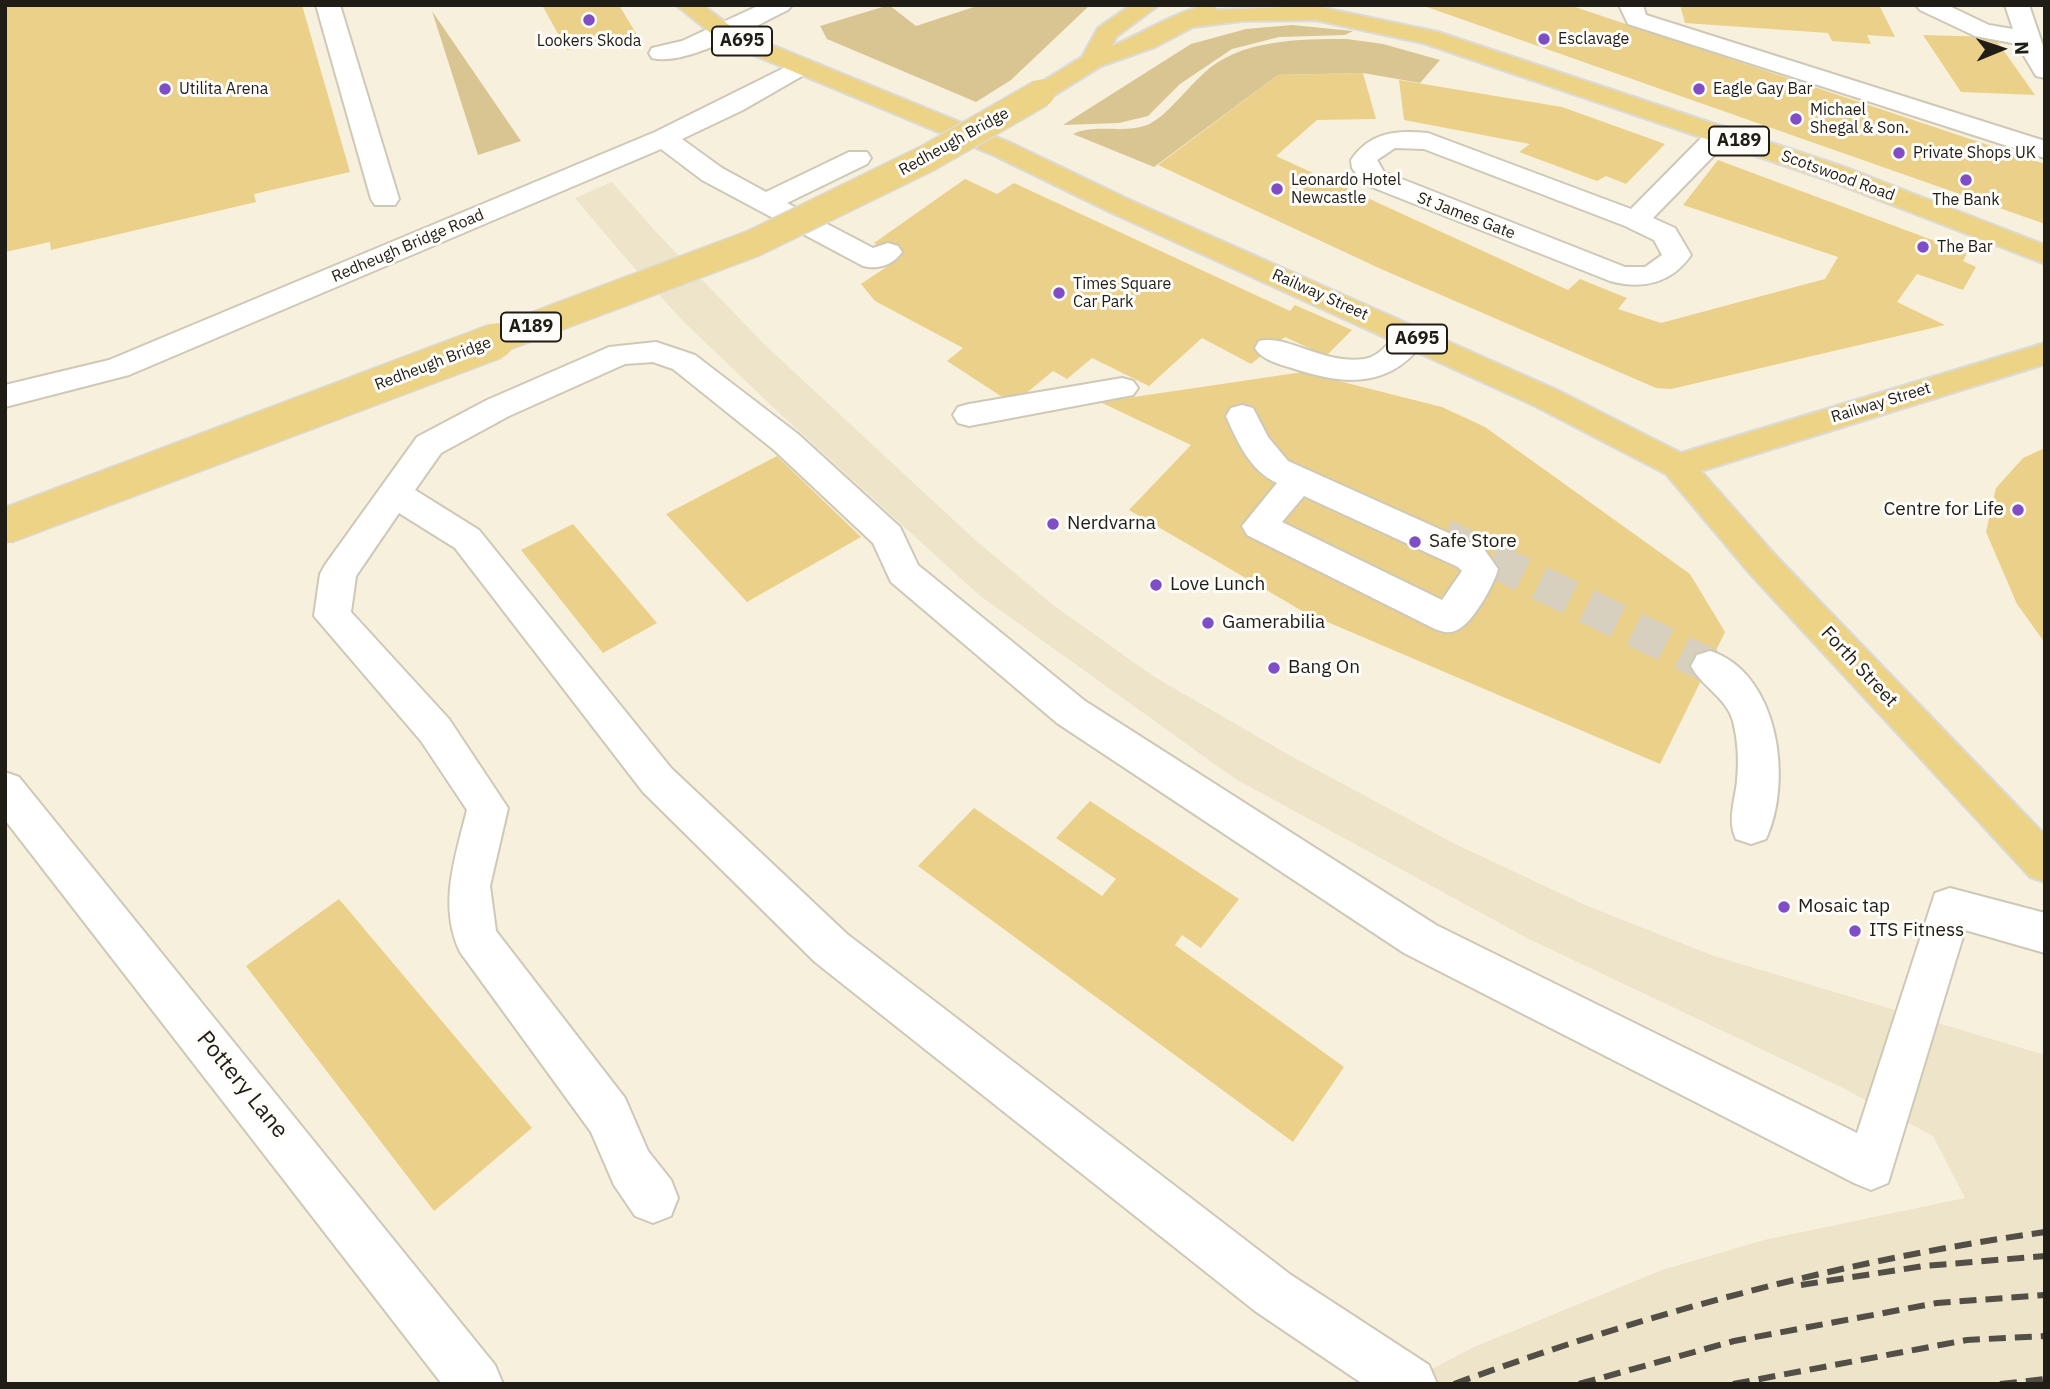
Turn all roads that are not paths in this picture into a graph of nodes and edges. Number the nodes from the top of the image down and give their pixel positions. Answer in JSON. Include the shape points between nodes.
{"nodes":[{"id":1,"x":328,"y":5,"type":"edge"},
{"id":2,"x":688,"y":5,"type":"edge"},
{"id":3,"x":779,"y":5,"type":"edge"},
{"id":4,"x":1112,"y":5,"type":"edge"},
{"id":5,"x":1147,"y":5,"type":"edge"},
{"id":6,"x":1218,"y":5,"type":"edge"},
{"id":7,"x":1370,"y":5,"type":"edge"},
{"id":8,"x":1631,"y":5,"type":"edge"},
{"id":9,"x":1928,"y":5,"type":"edge"},
{"id":10,"x":2018,"y":5,"type":"edge"},
{"id":11,"x":1182,"y":21,"type":"junction"},
{"id":12,"x":721,"y":30,"type":"junction"},
{"id":13,"x":1105,"y":33,"type":"junction"},
{"id":14,"x":1429,"y":37,"type":"junction"},
{"id":15,"x":2027,"y":39,"type":"junction"},
{"id":16,"x":661,"y":53,"type":"dead end"},
{"id":17,"x":1092,"y":61,"type":"junction"},
{"id":18,"x":800,"y":67,"type":"junction"},
{"id":19,"x":2045,"y":71,"type":"edge"},
{"id":20,"x":1720,"y":134,"type":"junction"},
{"id":21,"x":651,"y":144,"type":"junction"},
{"id":22,"x":2045,"y":150,"type":"edge"},
{"id":23,"x":858,"y":158,"type":"dead end"},
{"id":24,"x":385,"y":199,"type":"dead end"},
{"id":25,"x":767,"y":202,"type":"junction"},
{"id":26,"x":1635,"y":220,"type":"junction"},
{"id":27,"x":888,"y":252,"type":"dead end"},
{"id":28,"x":2045,"y":255,"type":"edge"},
{"id":29,"x":870,"y":278,"type":"dead end"},
{"id":30,"x":1412,"y":337,"type":"junction"},
{"id":31,"x":1270,"y":348,"type":"dead end"},
{"id":32,"x":2045,"y":353,"type":"edge"},
{"id":33,"x":1122,"y":388,"type":"dead end"},
{"id":34,"x":5,"y":396,"type":"edge"},
{"id":35,"x":969,"y":415,"type":"dead end"},
{"id":36,"x":1242,"y":416,"type":"dead end"},
{"id":37,"x":1678,"y":466,"type":"junction"},
{"id":38,"x":1290,"y":490,"type":"dead end"},
{"id":39,"x":395,"y":495,"type":"junction"},
{"id":40,"x":5,"y":526,"type":"edge"},
{"id":41,"x":1710,"y":666,"type":"tunnel mouth"},
{"id":42,"x":5,"y":789,"type":"edge"},
{"id":43,"x":1751,"y":826,"type":"dead end"},
{"id":44,"x":2045,"y":864,"type":"edge"},
{"id":45,"x":2045,"y":933,"type":"edge"},
{"id":46,"x":653,"y":1198,"type":"dead end"},
{"id":47,"x":476,"y":1384,"type":"edge"},
{"id":48,"x":1410,"y":1384,"type":"edge"}],
"edges":[{"from":1,"to":24,"type":"street"},
{"from":2,"to":12,"type":"main road","name":"Railway Street","number":"A695"},
{"from":3,"to":12,"type":"street"},
{"from":4,"to":13,"type":"main road"},
{"from":5,"to":13,"type":"main road"},
{"from":6,"to":11,"type":"main road","number":"A189"},
{"from":7,"to":14,"type":"main road","name":"Scotswood Road","number":"A189"},
{"from":8,"to":22,"type":"street","via":[[1636,19]]},
{"from":9,"to":15,"type":"street","via":[[1976,29]]},
{"from":10,"to":15,"type":"street"},
{"from":11,"to":14,"type":"main road","name":"Scotswood Road","number":"A189","via":[[1300,12]]},
{"from":11,"to":17,"type":"main road","number":"A189","via":[[1146,42]]},
{"from":12,"to":16,"type":"street","via":[[690,46]]},
{"from":12,"to":18,"type":"main road","name":"Railway Street","number":"A695"},
{"from":13,"to":17,"type":"main road"},
{"from":14,"to":20,"type":"main road","name":"Scotswood Road","number":"A189"},
{"from":15,"to":19,"type":"street"},
{"from":17,"to":40,"type":"main road","name":"Redheugh Bridge","number":"A189","bridge":true,"via":[[928,158],[754,243]]},
{"from":18,"to":21,"type":"street","name":"Redheugh Bridge Road"},
{"from":18,"to":30,"type":"main road","name":"Railway Street","number":"A695","via":[[945,124]]},
{"from":20,"to":26,"type":"street"},
{"from":20,"to":28,"type":"main road","name":"Scotswood Road","number":"A189"},
{"from":21,"to":25,"type":"street"},
{"from":21,"to":34,"type":"street","name":"Redheugh Bridge Road","via":[[118,368]]},
{"from":23,"to":25,"type":"street"},
{"from":25,"to":27,"type":"street","via":[[873,260]]},
{"from":25,"to":29,"type":"street"},
{"from":26,"to":26,"type":"street","name":"St James Gate","via":[[1665,234],[1673,244],[1677,255],[1667,270],[1619,275],[1374,178],[1364,160],[1376,145],[1391,140],[1428,141]]},
{"from":30,"to":31,"type":"street","via":[[1393,358],[1374,368],[1347,370],[1297,361]]},
{"from":30,"to":37,"type":"main road","name":"Railway Street","number":"A695"},
{"from":32,"to":37,"type":"main road","name":"Railway Street"},
{"from":33,"to":35,"type":"street"},
{"from":36,"to":38,"type":"street","via":[[1254,442],[1276,468],[1471,558],[1479,569],[1477,582],[1448,619],[1259,526]]},
{"from":37,"to":44,"type":"main road","name":"Forth Street","via":[[1764,566]]},
{"from":39,"to":45,"type":"street","via":[[429,445],[554,382],[620,354],[656,352],[684,362],[786,442],[888,536],[904,573],[1071,712],[1420,939],[1871,1166],[1950,907]]},
{"from":39,"to":46,"type":"street","via":[[338,574],[332,615],[435,730],[488,808],[469,886],[475,938],[607,1115],[631,1168]]},
{"from":39,"to":48,"type":"street","via":[[467,539],[657,780],[831,948],[1273,1293]]},
{"from":41,"to":43,"type":"street","via":[[1728,678],[1748,703],[1756,730],[1758,780]]},
{"from":42,"to":47,"type":"street","name":"Pottery Lane"}]}
